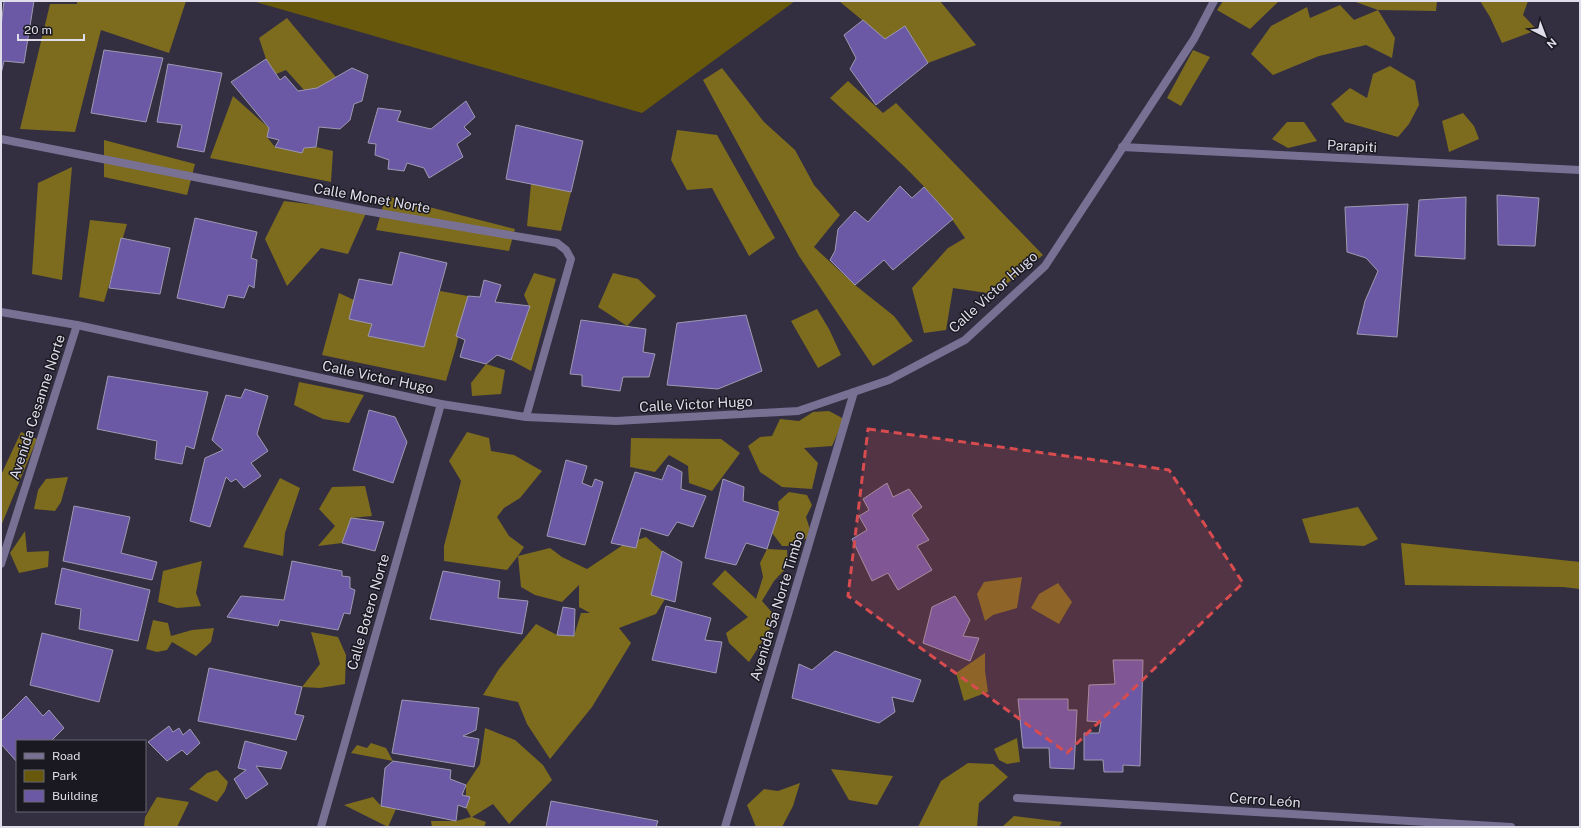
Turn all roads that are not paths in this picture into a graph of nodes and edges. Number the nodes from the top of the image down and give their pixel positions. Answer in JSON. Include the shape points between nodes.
{"nodes":[{"id":1,"x":1214,"y":1,"type":"edge"},
{"id":2,"x":1,"y":139,"type":"edge"},
{"id":3,"x":1122,"y":147,"type":"junction"},
{"id":4,"x":1580,"y":170,"type":"edge"},
{"id":5,"x":1,"y":312,"type":"edge"},
{"id":6,"x":77,"y":325,"type":"junction"},
{"id":7,"x":854,"y":392,"type":"junction"},
{"id":8,"x":441,"y":404,"type":"junction"},
{"id":9,"x":526,"y":417,"type":"junction"},
{"id":10,"x":1,"y":564,"type":"edge"},
{"id":11,"x":1017,"y":798,"type":"dead end"},
{"id":12,"x":1453,"y":826,"type":"edge"},
{"id":13,"x":321,"y":827,"type":"edge"},
{"id":14,"x":725,"y":827,"type":"edge"},
{"id":15,"x":1511,"y":827,"type":"edge"}],
"edges":[{"from":1,"to":3,"type":"street","name":"Calle Victor Hugo","via":[[1194,39]]},
{"from":2,"to":9,"type":"street","name":"Calle Monet Norte","via":[[367,211],[556,244],[566,250],[571,259]]},
{"from":3,"to":4,"type":"street","name":"Parapiti"},
{"from":3,"to":7,"type":"street","name":"Calle Victor Hugo","via":[[1044,266],[964,340],[889,380]]},
{"from":5,"to":6,"type":"street","name":"Calle Victor Hugo"},
{"from":6,"to":8,"type":"street","name":"Calle Victor Hugo"},
{"from":6,"to":10,"type":"street","name":"Avenida Cesanne Norte"},
{"from":7,"to":9,"type":"street","name":"Calle Victor Hugo","via":[[798,411],[616,421]]},
{"from":7,"to":14,"type":"street","name":"Avenida 5a Norte Timbo"},
{"from":8,"to":9,"type":"street","name":"Calle Victor Hugo"},
{"from":8,"to":13,"type":"street","name":"Calle Botero Norte"},
{"from":11,"to":12,"type":"street","name":"Cerro León"},
{"from":12,"to":15,"type":"street","name":"Cerro León"}]}
